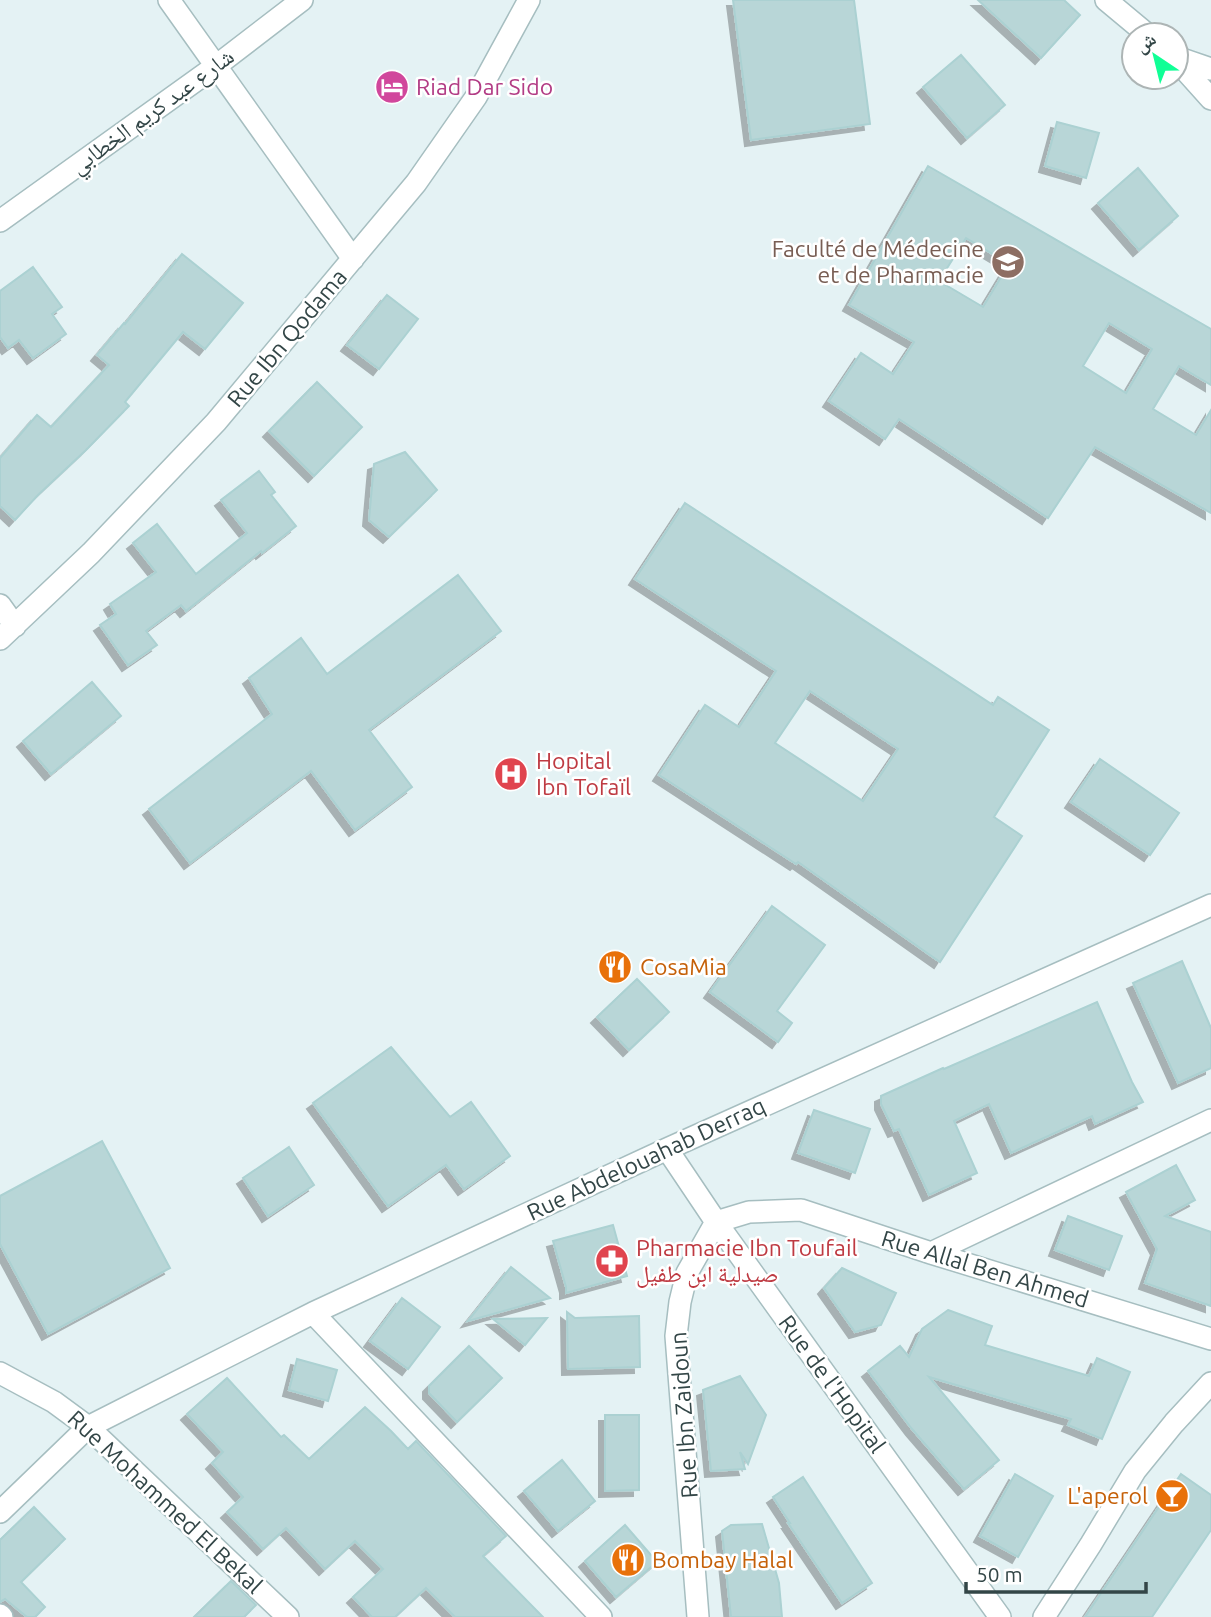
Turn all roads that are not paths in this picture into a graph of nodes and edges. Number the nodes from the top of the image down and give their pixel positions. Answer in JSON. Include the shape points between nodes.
{"nodes":[{"id":1,"x":169,"y":0,"type":"edge"},
{"id":2,"x":302,"y":0,"type":"edge"},
{"id":3,"x":529,"y":0,"type":"edge"},
{"id":4,"x":1105,"y":0,"type":"edge"},
{"id":5,"x":1130,"y":21,"type":"edge"},
{"id":6,"x":1190,"y":62,"type":"edge"},
{"id":7,"x":216,"y":66,"type":"junction"},
{"id":8,"x":1211,"y":69,"type":"edge"},
{"id":9,"x":1190,"y":74,"type":"edge"},
{"id":10,"x":1211,"y":99,"type":"edge"},
{"id":11,"x":0,"y":221,"type":"edge"},
{"id":12,"x":353,"y":259,"type":"junction"},
{"id":13,"x":0,"y":605,"type":"edge"},
{"id":14,"x":7,"y":632,"type":"edge"},
{"id":15,"x":1211,"y":905,"type":"edge"},
{"id":16,"x":1211,"y":1120,"type":"edge"},
{"id":17,"x":667,"y":1149,"type":"junction"},
{"id":18,"x":716,"y":1222,"type":"junction"},
{"id":19,"x":931,"y":1253,"type":"junction"},
{"id":20,"x":313,"y":1313,"type":"junction"},
{"id":21,"x":1211,"y":1339,"type":"edge"},
{"id":22,"x":0,"y":1373,"type":"edge"},
{"id":23,"x":1211,"y":1383,"type":"edge"},
{"id":24,"x":88,"y":1427,"type":"junction"},
{"id":25,"x":0,"y":1512,"type":"edge"},
{"id":26,"x":288,"y":1617,"type":"edge"},
{"id":27,"x":601,"y":1617,"type":"edge"},
{"id":28,"x":698,"y":1617,"type":"edge"},
{"id":29,"x":1000,"y":1617,"type":"edge"},
{"id":30,"x":1044,"y":1617,"type":"edge"}],
"edges":[{"from":1,"to":7,"type":"street"},
{"from":2,"to":7,"type":"street","name":"شارع عبد كريم الخطابي"},
{"from":3,"to":12,"type":"street","name":"Rue Ibn Qodama","via":[[476,97],[416,183]]},
{"from":4,"to":5,"type":"street"},
{"from":6,"to":8,"type":"street"},
{"from":7,"to":11,"type":"street","name":"شارع عبد كريم الخطابي"},
{"from":7,"to":12,"type":"street"},
{"from":9,"to":10,"type":"street"},
{"from":12,"to":14,"type":"street","name":"Rue Ibn Qodama","via":[[216,422],[91,553]]},
{"from":13,"to":14,"type":"street"},
{"from":15,"to":17,"type":"street","name":"Rue Abdelouahab Derraq"},
{"from":16,"to":19,"type":"street"},
{"from":17,"to":18,"type":"street","name":"Rue de l'Hopital"},
{"from":17,"to":20,"type":"street","name":"Rue Abdelouahab Derraq"},
{"from":18,"to":19,"type":"street","name":"Rue Allal Ben Ahmed","via":[[749,1212],[801,1210]]},
{"from":18,"to":28,"type":"street","name":"Rue Ibn Zaidoun","via":[[687,1273],[676,1336]]},
{"from":18,"to":29,"type":"street","name":"Rue de l'Hopital"},
{"from":19,"to":21,"type":"street","name":"Rue Allal Ben Ahmed"},
{"from":20,"to":24,"type":"street","name":"Rue Abdelouahab Derraq"},
{"from":20,"to":27,"type":"street"},
{"from":22,"to":24,"type":"street","name":"Rue Mohammed El Bekal","via":[[54,1402]]},
{"from":23,"to":30,"type":"street","via":[[1135,1471]]},
{"from":24,"to":25,"type":"street","name":"Rue Abdelouahab Derraq"},
{"from":24,"to":26,"type":"street","name":"Rue Mohammed El Bekal"}]}
